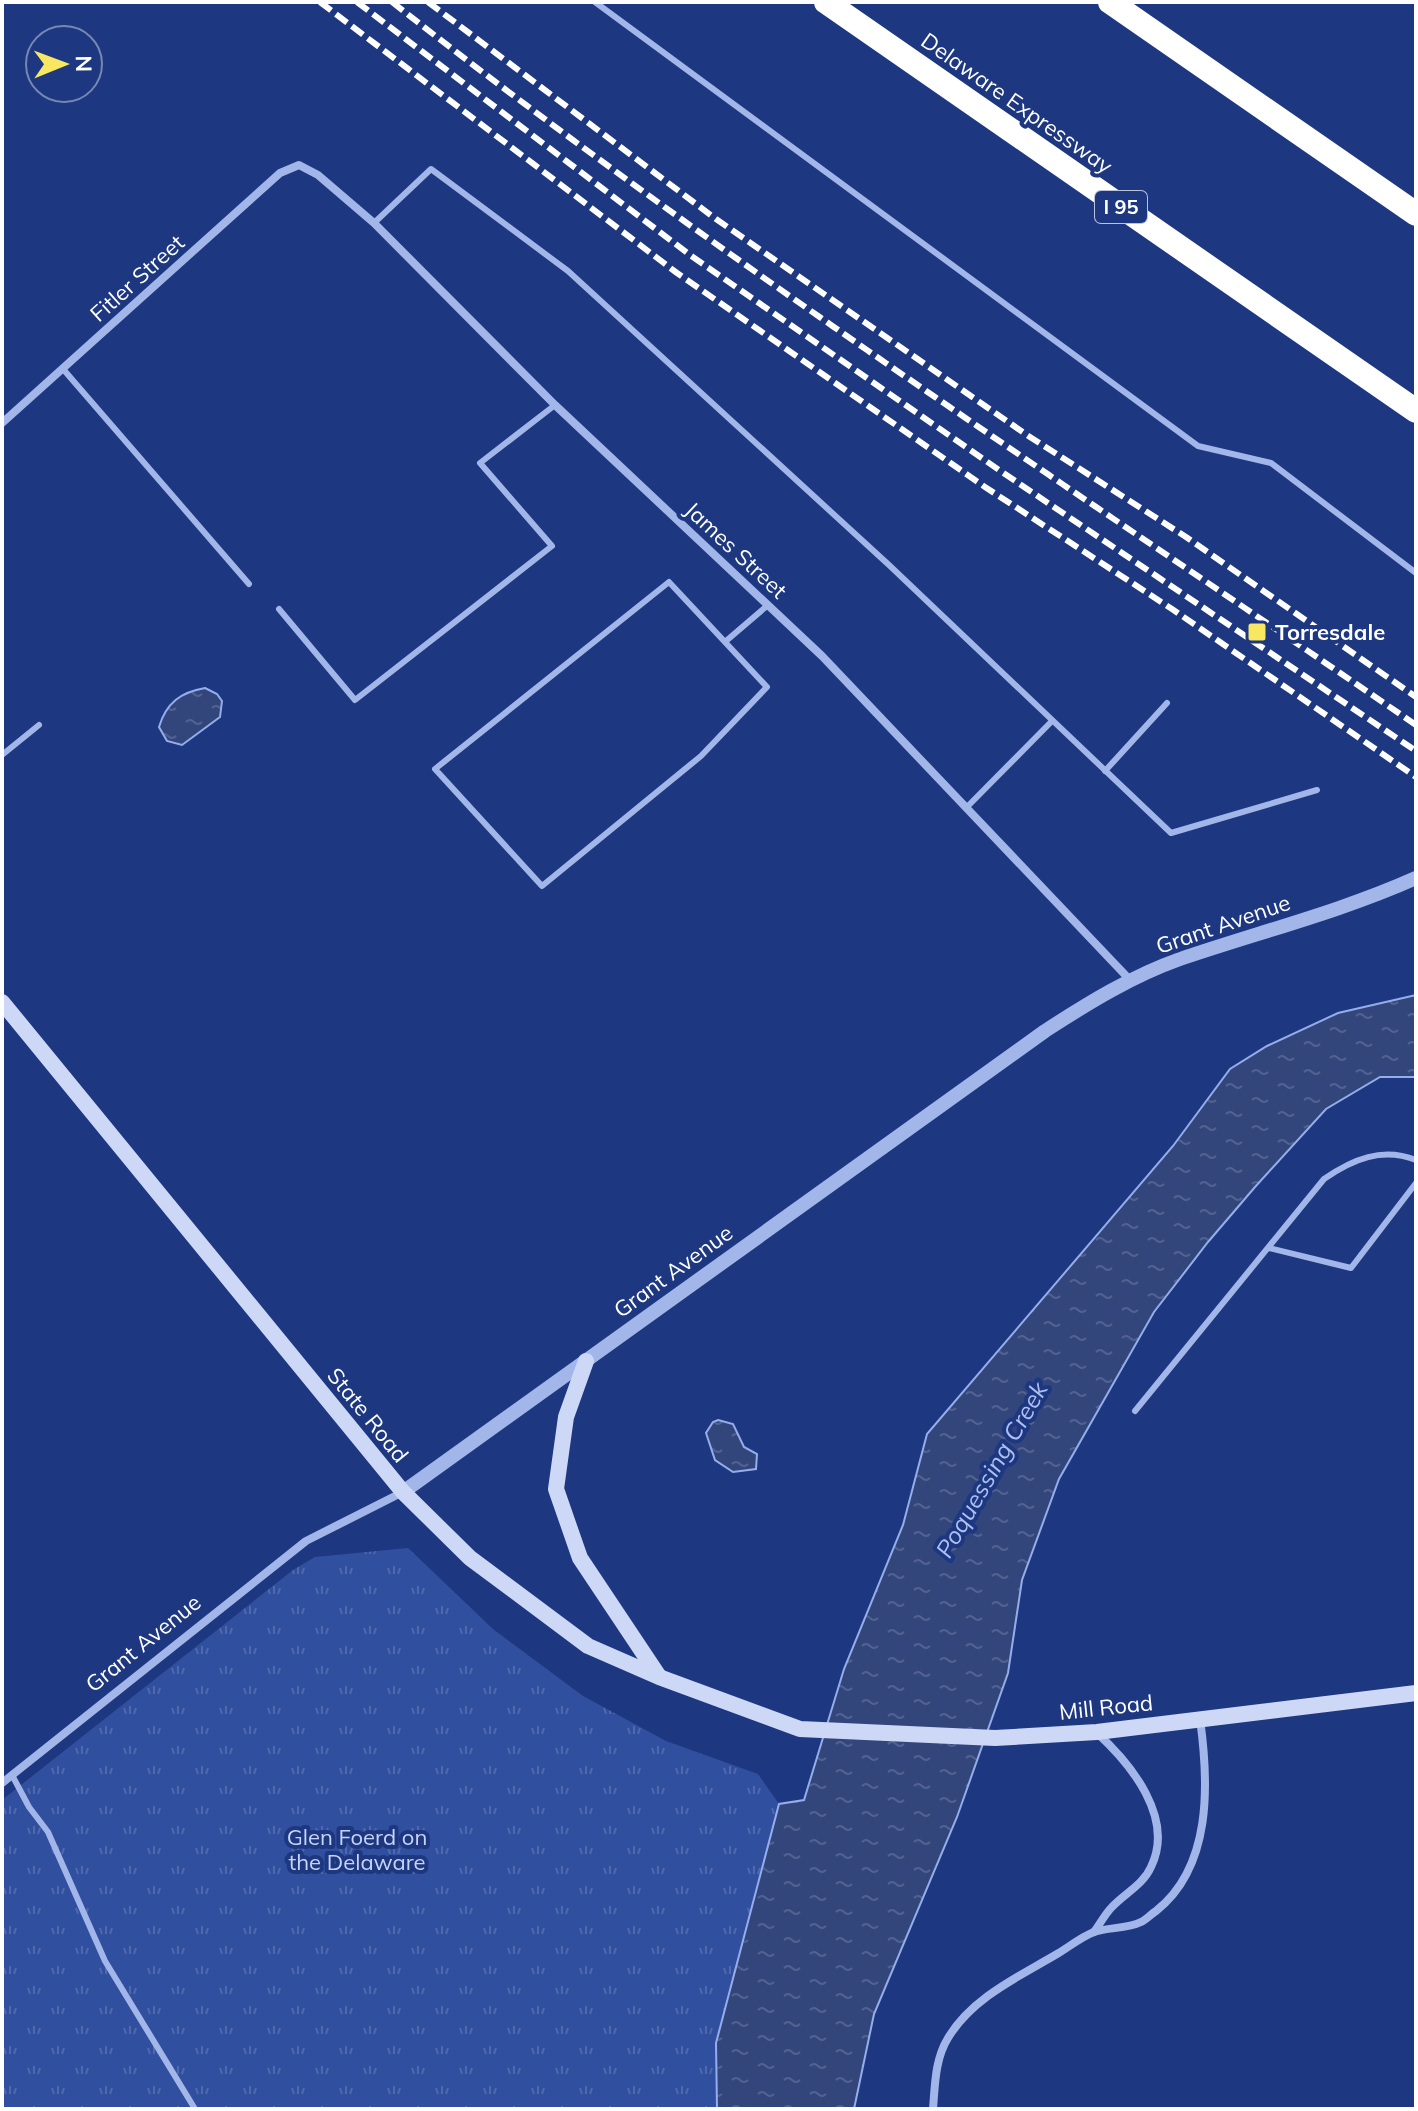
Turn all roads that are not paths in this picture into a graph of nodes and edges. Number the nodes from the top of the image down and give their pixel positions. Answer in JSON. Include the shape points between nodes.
{"nodes":[{"id":1,"x":595,"y":2,"type":"edge"},
{"id":2,"x":826,"y":2,"type":"edge"},
{"id":3,"x":1110,"y":2,"type":"edge"},
{"id":4,"x":299,"y":165,"type":"joint"},
{"id":5,"x":1416,"y":214,"type":"edge"},
{"id":6,"x":374,"y":223,"type":"junction"},
{"id":7,"x":63,"y":369,"type":"junction"},
{"id":8,"x":555,"y":405,"type":"junction"},
{"id":9,"x":1416,"y":411,"type":"edge"},
{"id":10,"x":2,"y":423,"type":"edge"},
{"id":11,"x":1416,"y":573,"type":"edge"},
{"id":12,"x":249,"y":584,"type":"dead end"},
{"id":13,"x":768,"y":605,"type":"junction"},
{"id":14,"x":279,"y":609,"type":"dead end"},
{"id":15,"x":726,"y":641,"type":"junction"},
{"id":16,"x":1167,"y":703,"type":"dead end"},
{"id":17,"x":1052,"y":721,"type":"junction"},
{"id":18,"x":39,"y":725,"type":"dead end"},
{"id":19,"x":2,"y":755,"type":"edge"},
{"id":20,"x":1105,"y":771,"type":"junction"},
{"id":21,"x":1317,"y":790,"type":"dead end"},
{"id":22,"x":966,"y":808,"type":"junction"},
{"id":23,"x":1416,"y":878,"type":"edge"},
{"id":24,"x":1131,"y":981,"type":"junction"},
{"id":25,"x":2,"y":1002,"type":"edge"},
{"id":26,"x":1416,"y":1160,"type":"edge"},
{"id":27,"x":1416,"y":1183,"type":"edge"},
{"id":28,"x":1269,"y":1248,"type":"junction"},
{"id":29,"x":586,"y":1361,"type":"junction"},
{"id":30,"x":1135,"y":1411,"type":"dead end"},
{"id":31,"x":403,"y":1492,"type":"junction"},
{"id":32,"x":659,"y":1677,"type":"junction"},
{"id":33,"x":1416,"y":1693,"type":"edge"},
{"id":34,"x":1200,"y":1719,"type":"junction"},
{"id":35,"x":800,"y":1729,"type":"joint"},
{"id":36,"x":1097,"y":1732,"type":"junction"},
{"id":37,"x":12,"y":1775,"type":"junction"},
{"id":38,"x":2,"y":1783,"type":"edge"},
{"id":39,"x":1093,"y":1932,"type":"junction"},
{"id":40,"x":195,"y":2109,"type":"edge"},
{"id":41,"x":933,"y":2109,"type":"edge"}],
"edges":[{"from":1,"to":11,"type":"lane","via":[[1198,446],[1271,463]]},
{"from":2,"to":9,"type":"highway","name":"Delaware Expressway","number":"I 95"},
{"from":3,"to":5,"type":"highway"},
{"from":4,"to":6,"type":"street","name":"James Street"},
{"from":4,"to":7,"type":"street","name":"Fitler Street","via":[[280,173]]},
{"from":6,"to":8,"type":"street","name":"James Street"},
{"from":6,"to":17,"type":"lane","via":[[431,169],[568,271]]},
{"from":7,"to":10,"type":"street","name":"Fitler Street"},
{"from":7,"to":12,"type":"lane"},
{"from":8,"to":13,"type":"street","name":"James Street"},
{"from":8,"to":14,"type":"lane","via":[[480,463],[552,546],[355,700]]},
{"from":13,"to":15,"type":"lane"},
{"from":13,"to":22,"type":"street","name":"James Street"},
{"from":15,"to":15,"type":"lane","via":[[669,582],[435,769],[542,886],[701,756],[767,687]]},
{"from":16,"to":20,"type":"lane"},
{"from":17,"to":20,"type":"lane"},
{"from":17,"to":22,"type":"lane"},
{"from":18,"to":19,"type":"lane"},
{"from":20,"to":21,"type":"lane","via":[[1171,833]]},
{"from":22,"to":24,"type":"street","name":"James Street"},
{"from":23,"to":24,"type":"street","name":"Grant Avenue"},
{"from":24,"to":29,"type":"street","name":"Grant Avenue","via":[[1045,1031]]},
{"from":25,"to":31,"type":"main road","name":"State Road"},
{"from":26,"to":28,"type":"lane","via":[[1375,1155],[1347,1163],[1324,1179]]},
{"from":27,"to":28,"type":"lane","via":[[1351,1268]]},
{"from":28,"to":30,"type":"lane"},
{"from":29,"to":31,"type":"street","name":"Grant Avenue"},
{"from":29,"to":32,"type":"main road","via":[[566,1417],[556,1489],[580,1558]]},
{"from":31,"to":32,"type":"main road","name":"State Road","via":[[470,1558],[588,1646]]},
{"from":31,"to":37,"type":"street","name":"Grant Avenue","via":[[306,1541]]},
{"from":32,"to":35,"type":"main road","name":"State Road"},
{"from":33,"to":34,"type":"main road","name":"Mill Road"},
{"from":34,"to":36,"type":"main road","name":"Mill Road"},
{"from":34,"to":39,"type":"street","via":[[1204,1800],[1197,1854],[1186,1878],[1171,1899],[1141,1922]]},
{"from":35,"to":36,"type":"main road","name":"Mill Road","via":[[995,1738]]},
{"from":36,"to":39,"type":"street","via":[[1122,1756],[1146,1794],[1158,1847],[1138,1886]]},
{"from":37,"to":38,"type":"street","name":"Grant Avenue"},
{"from":37,"to":40,"type":"lane","via":[[48,1832],[105,1961]]},
{"from":39,"to":41,"type":"street","via":[[994,1990],[962,2018],[938,2060]]}]}
